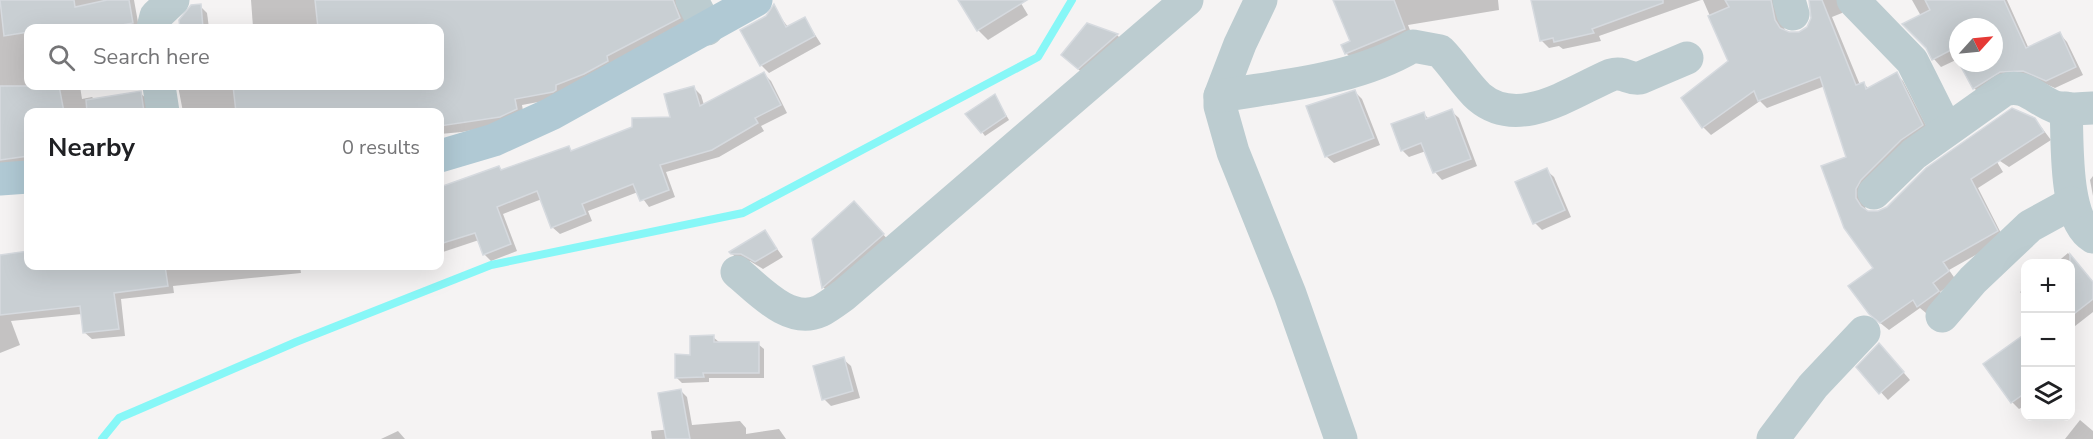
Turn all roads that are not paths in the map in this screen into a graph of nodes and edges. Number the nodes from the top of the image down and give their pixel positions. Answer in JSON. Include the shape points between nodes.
{"nodes":[{"id":1,"x":173,"y":0,"type":"edge"},
{"id":2,"x":692,"y":0,"type":"edge"},
{"id":3,"x":756,"y":0,"type":"edge"},
{"id":4,"x":1187,"y":0,"type":"edge"},
{"id":5,"x":1261,"y":0,"type":"edge"},
{"id":6,"x":1853,"y":0,"type":"edge"},
{"id":7,"x":154,"y":24,"type":"edge"},
{"id":8,"x":707,"y":29,"type":"junction"},
{"id":9,"x":1687,"y":58,"type":"dead end"},
{"id":10,"x":160,"y":90,"type":"edge"},
{"id":11,"x":1220,"y":96,"type":"junction"},
{"id":12,"x":162,"y":108,"type":"edge"},
{"id":13,"x":2079,"y":108,"type":"edge"},
{"id":14,"x":1946,"y":129,"type":"junction"},
{"id":15,"x":444,"y":155,"type":"edge"},
{"id":16,"x":24,"y":177,"type":"edge"},
{"id":17,"x":0,"y":178,"type":"edge"},
{"id":18,"x":1874,"y":193,"type":"dead end"},
{"id":19,"x":2072,"y":203,"type":"junction"},
{"id":20,"x":2093,"y":237,"type":"edge"},
{"id":21,"x":737,"y":272,"type":"dead end"},
{"id":22,"x":1942,"y":316,"type":"dead end"},
{"id":23,"x":1864,"y":332,"type":"dead end"},
{"id":24,"x":1341,"y":439,"type":"edge"},
{"id":25,"x":1773,"y":439,"type":"edge"}],
"edges":[{"from":1,"to":7,"type":"street","via":[[156,16]]},
{"from":2,"to":8,"type":"street"},
{"from":3,"to":8,"type":"main road"},
{"from":4,"to":21,"type":"street","via":[[844,295],[820,311],[801,314],[785,309]]},
{"from":5,"to":11,"type":"street"},
{"from":6,"to":14,"type":"street","via":[[1912,61]]},
{"from":8,"to":15,"type":"main road","via":[[551,114],[494,140]]},
{"from":9,"to":11,"type":"street","via":[[1637,79],[1616,73],[1533,109],[1515,112],[1490,105],[1478,96],[1440,51],[1413,46],[1393,58],[1329,77]]},
{"from":10,"to":12,"type":"street"},
{"from":11,"to":24,"type":"street","via":[[1233,152],[1290,294]]},
{"from":13,"to":14,"type":"street","via":[[2055,107],[2012,87]]},
{"from":13,"to":19,"type":"street"},
{"from":14,"to":18,"type":"street"},
{"from":16,"to":17,"type":"main road"},
{"from":19,"to":20,"type":"street","via":[[2086,233]]},
{"from":19,"to":22,"type":"street","via":[[2030,226],[1973,280]]},
{"from":23,"to":25,"type":"street","via":[[1813,386]]}]}
